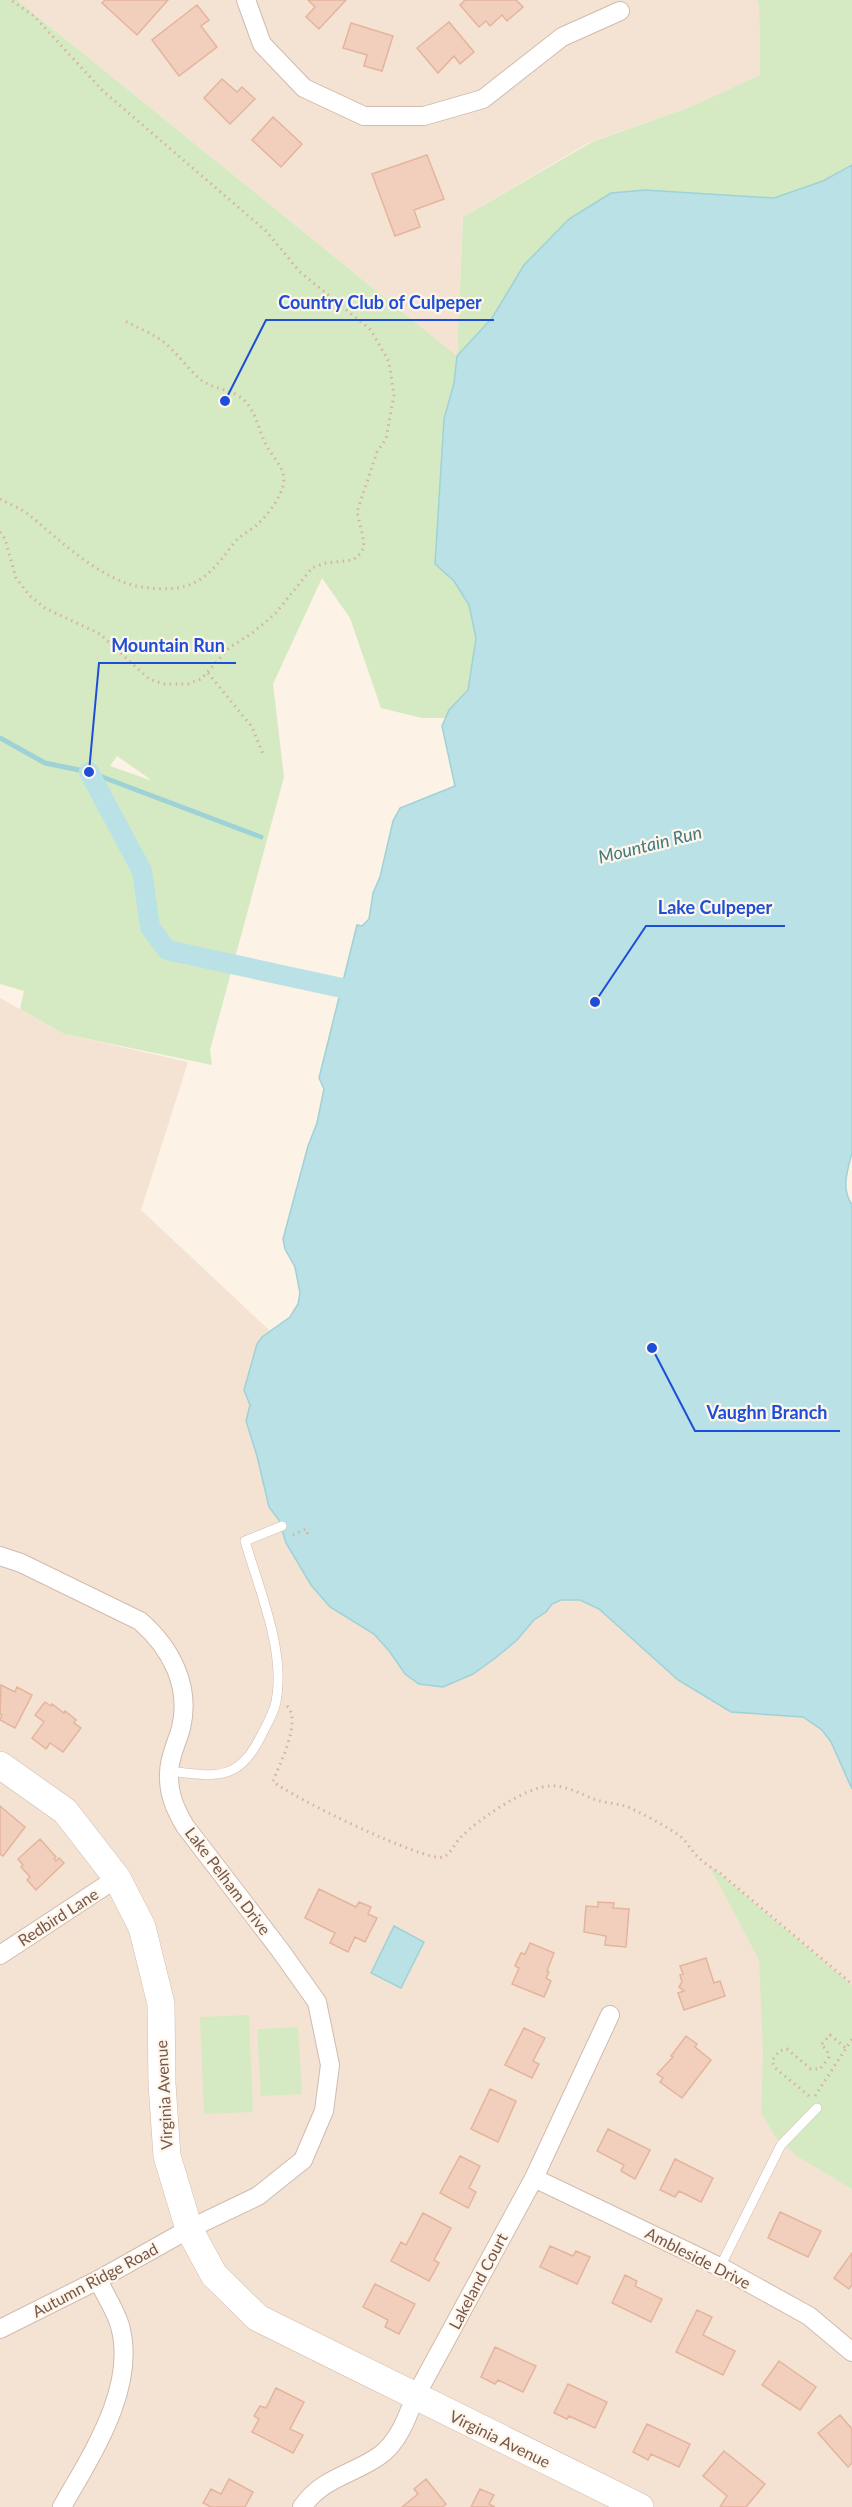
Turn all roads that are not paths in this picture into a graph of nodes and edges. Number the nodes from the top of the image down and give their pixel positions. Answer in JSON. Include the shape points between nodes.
{"nodes":[{"id":1,"x":246,"y":0,"type":"edge"},
{"id":2,"x":620,"y":11,"type":"dead end"},
{"id":3,"x":282,"y":1526,"type":"dead end"},
{"id":4,"x":0,"y":1556,"type":"edge"},
{"id":5,"x":0,"y":1765,"type":"edge"},
{"id":6,"x":169,"y":1771,"type":"junction"},
{"id":7,"x":117,"y":1878,"type":"junction"},
{"id":8,"x":0,"y":1955,"type":"edge"},
{"id":9,"x":609,"y":2015,"type":"dead end"},
{"id":10,"x":817,"y":2108,"type":"dead end"},
{"id":11,"x":534,"y":2178,"type":"junction"},
{"id":12,"x":189,"y":2229,"type":"junction"},
{"id":13,"x":720,"y":2267,"type":"junction"},
{"id":14,"x":98,"y":2280,"type":"junction"},
{"id":15,"x":0,"y":2329,"type":"edge"},
{"id":16,"x":852,"y":2352,"type":"edge"},
{"id":17,"x":415,"y":2397,"type":"junction"},
{"id":18,"x":62,"y":2507,"type":"edge"},
{"id":19,"x":302,"y":2507,"type":"edge"},
{"id":20,"x":640,"y":2507,"type":"edge"}],
"edges":[{"from":1,"to":2,"type":"street","via":[[262,44],[304,88],[364,116],[424,116],[483,99],[562,37]]},
{"from":3,"to":6,"type":"lane","via":[[245,1541],[277,1656],[276,1703],[254,1751],[235,1770],[213,1775]]},
{"from":4,"to":6,"type":"street","name":"Lake Pelham Drive","via":[[140,1621],[162,1643],[180,1680],[184,1701]]},
{"from":5,"to":7,"type":"street","name":"Virginia Avenue","via":[[65,1812]]},
{"from":6,"to":12,"type":"street","name":"Lake Pelham Drive","via":[[171,1796],[184,1826],[316,2002],[330,2065],[324,2112],[303,2160],[258,2196]]},
{"from":7,"to":8,"type":"street","name":"Redbird Lane"},
{"from":7,"to":12,"type":"street","name":"Virginia Avenue","via":[[142,1927],[161,2004],[167,2156]]},
{"from":9,"to":11,"type":"street","name":"Lakeland Court"},
{"from":10,"to":13,"type":"lane","via":[[781,2145]]},
{"from":11,"to":13,"type":"street","name":"Ambleside Drive"},
{"from":11,"to":17,"type":"street","name":"Lakeland Court"},
{"from":12,"to":14,"type":"street","name":"Autumn Ridge Road"},
{"from":12,"to":17,"type":"street","name":"Virginia Avenue","via":[[214,2275],[258,2318]]},
{"from":13,"to":16,"type":"street","name":"Ambleside Drive","via":[[809,2316]]},
{"from":14,"to":15,"type":"street","name":"Autumn Ridge Road"},
{"from":14,"to":18,"type":"street","via":[[120,2326],[124,2366],[107,2424]]},
{"from":17,"to":19,"type":"street","name":"Lakeland Court","via":[[402,2429],[380,2456],[312,2493]]},
{"from":17,"to":20,"type":"street","name":"Virginia Avenue"}]}
